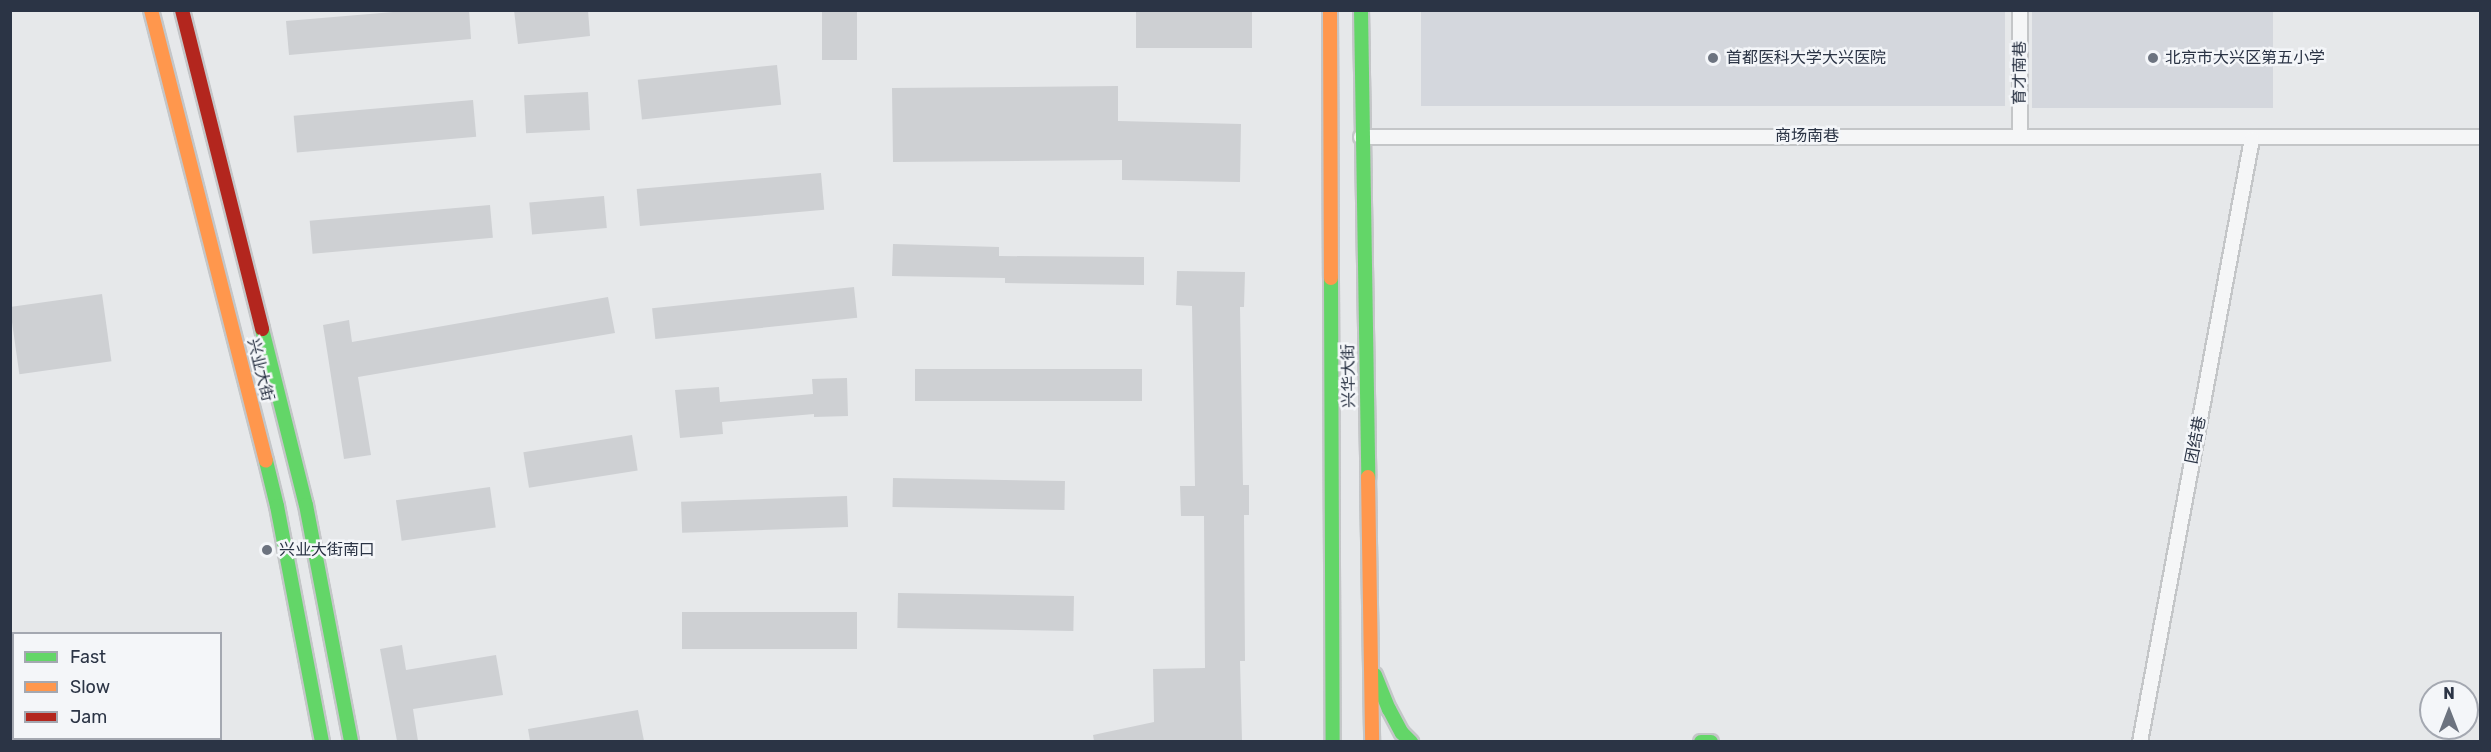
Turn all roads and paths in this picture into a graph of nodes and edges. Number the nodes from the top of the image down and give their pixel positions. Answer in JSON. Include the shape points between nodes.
{"nodes":[{"id":1,"x":151,"y":10,"type":"edge"},
{"id":2,"x":182,"y":10,"type":"edge"},
{"id":3,"x":1330,"y":10,"type":"edge"},
{"id":4,"x":1361,"y":10,"type":"edge"},
{"id":5,"x":2020,"y":10,"type":"edge"},
{"id":6,"x":1362,"y":136,"type":"junction"},
{"id":7,"x":2020,"y":136,"type":"junction"},
{"id":8,"x":2481,"y":137,"type":"edge"},
{"id":9,"x":2252,"y":139,"type":"junction"},
{"id":10,"x":1371,"y":663,"type":"junction"},
{"id":11,"x":322,"y":741,"type":"edge"},
{"id":12,"x":351,"y":741,"type":"edge"},
{"id":13,"x":1333,"y":741,"type":"edge"},
{"id":14,"x":1372,"y":741,"type":"edge"},
{"id":15,"x":1411,"y":741,"type":"edge"},
{"id":16,"x":1701,"y":741,"type":"edge"},
{"id":17,"x":1710,"y":741,"type":"edge"},
{"id":18,"x":2140,"y":741,"type":"edge"}],
"edges":[{"from":1,"to":11,"type":"main road","name":"兴业大街","via":[[277,506]]},
{"from":2,"to":12,"type":"main road","name":"兴业大街","via":[[306,505]]},
{"from":3,"to":13,"type":"main road","name":"兴华大街"},
{"from":4,"to":6,"type":"main road","name":"兴华大街"},
{"from":5,"to":7,"type":"street","name":"育才南巷"},
{"from":6,"to":7,"type":"street","name":"商场南巷"},
{"from":6,"to":10,"type":"main road","name":"兴华大街"},
{"from":7,"to":9,"type":"street","name":"商场南巷"},
{"from":8,"to":9,"type":"street","name":"商场南巷"},
{"from":9,"to":18,"type":"street","name":"团结巷"},
{"from":10,"to":14,"type":"main road","name":"兴华大街"},
{"from":10,"to":15,"type":"main road","via":[[1389,709]]},
{"from":16,"to":17,"type":"main road"}]}
